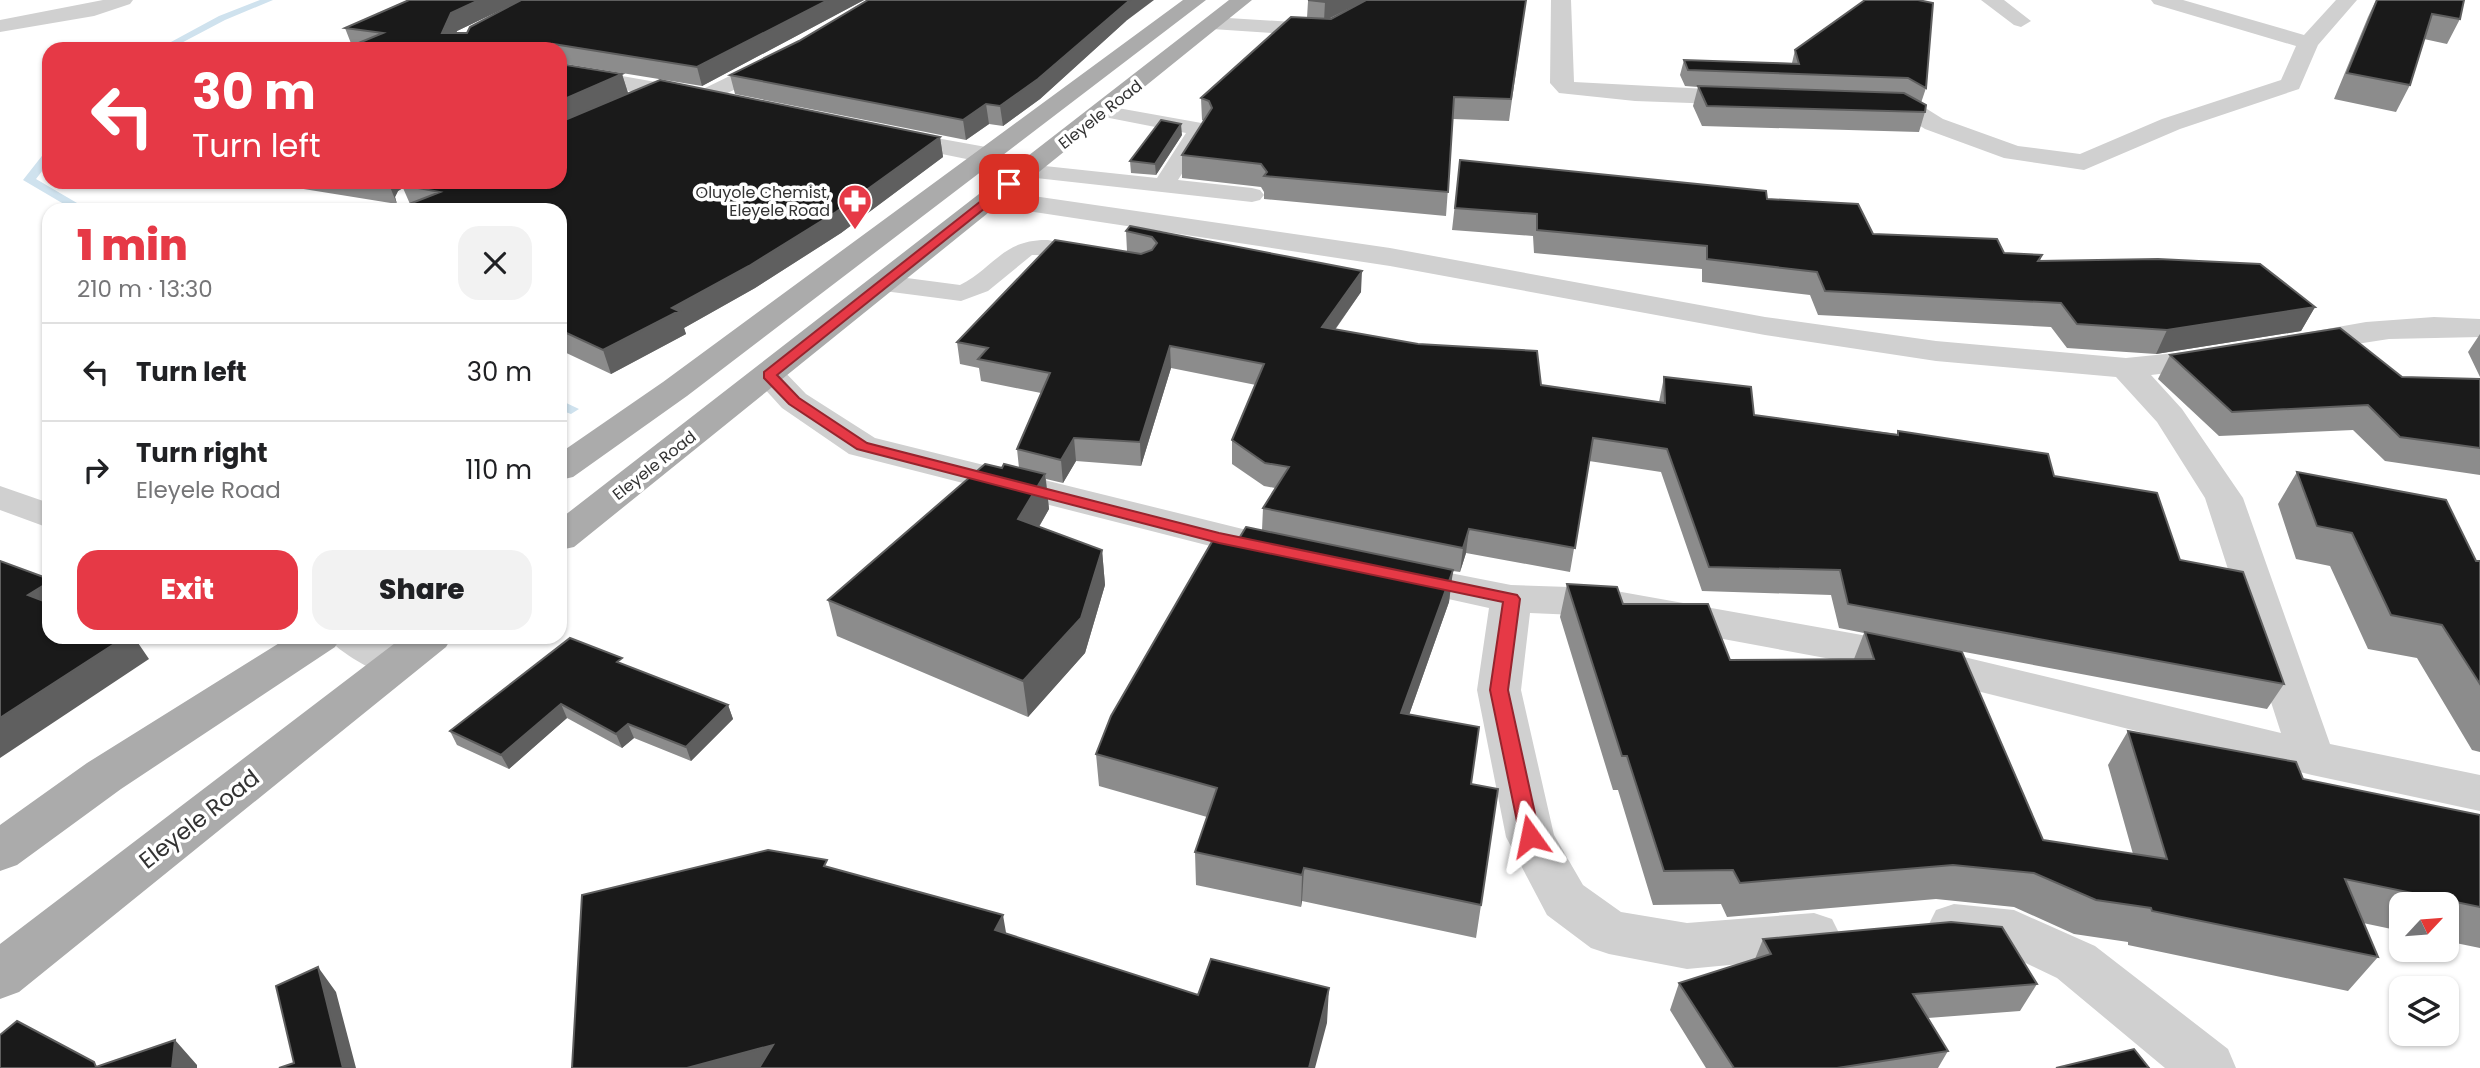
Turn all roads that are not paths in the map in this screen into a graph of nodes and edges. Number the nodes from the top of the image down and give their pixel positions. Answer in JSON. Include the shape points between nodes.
{"nodes":[{"id":1,"x":123,"y":0,"type":"edge"},
{"id":2,"x":1196,"y":0,"type":"edge"},
{"id":3,"x":1242,"y":0,"type":"edge"},
{"id":4,"x":1386,"y":0,"type":"edge"},
{"id":5,"x":1561,"y":0,"type":"edge"},
{"id":6,"x":1991,"y":0,"type":"edge"},
{"id":7,"x":2161,"y":0,"type":"edge"},
{"id":8,"x":2347,"y":0,"type":"edge"},
{"id":9,"x":2021,"y":22,"type":"dead end"},
{"id":10,"x":1212,"y":23,"type":"junction"},
{"id":11,"x":0,"y":26,"type":"edge"},
{"id":12,"x":2308,"y":43,"type":"junction"},
{"id":13,"x":793,"y":52,"type":"edge"},
{"id":14,"x":567,"y":73,"type":"edge"},
{"id":15,"x":661,"y":90,"type":"junction"},
{"id":16,"x":705,"y":97,"type":"junction"},
{"id":17,"x":1771,"y":99,"type":"edge"},
{"id":18,"x":1853,"y":102,"type":"edge"},
{"id":19,"x":744,"y":106,"type":"edge"},
{"id":20,"x":624,"y":107,"type":"edge"},
{"id":21,"x":1101,"y":111,"type":"junction"},
{"id":22,"x":873,"y":134,"type":"edge"},
{"id":23,"x":986,"y":155,"type":"junction"},
{"id":24,"x":1026,"y":171,"type":"junction"},
{"id":25,"x":1164,"y":185,"type":"junction"},
{"id":26,"x":1252,"y":195,"type":"dead end"},
{"id":27,"x":992,"y":198,"type":"junction"},
{"id":28,"x":1114,"y":260,"type":"edge"},
{"id":29,"x":884,"y":283,"type":"junction"},
{"id":30,"x":2480,"y":328,"type":"edge"},
{"id":31,"x":2126,"y":368,"type":"junction"},
{"id":32,"x":769,"y":375,"type":"junction"},
{"id":33,"x":567,"y":464,"type":"edge"},
{"id":34,"x":0,"y":496,"type":"edge"},
{"id":35,"x":42,"y":513,"type":"edge"},
{"id":36,"x":567,"y":533,"type":"edge"},
{"id":37,"x":1325,"y":560,"type":"edge"},
{"id":38,"x":1365,"y":568,"type":"edge"},
{"id":39,"x":1511,"y":599,"type":"junction"},
{"id":40,"x":309,"y":644,"type":"edge"},
{"id":41,"x":387,"y":644,"type":"edge"},
{"id":42,"x":414,"y":649,"type":"edge"},
{"id":43,"x":2312,"y":758,"type":"junction"},
{"id":44,"x":2480,"y":793,"type":"edge"},
{"id":45,"x":0,"y":851,"type":"edge"},
{"id":46,"x":1909,"y":927,"type":"edge"},
{"id":47,"x":1853,"y":932,"type":"edge"},
{"id":48,"x":0,"y":975,"type":"edge"},
{"id":49,"x":2208,"y":1068,"type":"edge"}],
"edges":[{"from":1,"to":11,"type":"street","via":[[94,10]]},
{"from":2,"to":23,"type":"main road","name":"Eleyele Road"},
{"from":3,"to":10,"type":"main road","name":"Eleyele Road"},
{"from":4,"to":10,"type":"street","via":[[1329,31]]},
{"from":5,"to":17,"type":"street","via":[[1562,83],[1567,88]]},
{"from":6,"to":9,"type":"street"},
{"from":7,"to":12,"type":"street"},
{"from":8,"to":12,"type":"street"},
{"from":10,"to":21,"type":"main road","name":"Eleyele Road"},
{"from":12,"to":18,"type":"street","via":[[2291,84],[2171,124],[2084,162],[2013,153],[1934,124],[1903,104]]},
{"from":13,"to":16,"type":"street"},
{"from":14,"to":15,"type":"street"},
{"from":15,"to":16,"type":"street"},
{"from":15,"to":20,"type":"street"},
{"from":16,"to":19,"type":"street"},
{"from":21,"to":24,"type":"main road","name":"Eleyele Road"},
{"from":21,"to":25,"type":"lane","via":[[1199,130]]},
{"from":22,"to":23,"type":"street"},
{"from":23,"to":33,"type":"main road","name":"Eleyele Road","via":[[675,389]]},
{"from":24,"to":25,"type":"lane"},
{"from":24,"to":27,"type":"main road","name":"Eleyele Road"},
{"from":25,"to":26,"type":"lane"},
{"from":27,"to":29,"type":"main road","name":"Eleyele Road"},
{"from":27,"to":31,"type":"street","via":[[1390,257],[1792,330],[1936,351]]},
{"from":28,"to":29,"type":"lane","via":[[1037,248],[1020,251],[967,292]]},
{"from":29,"to":32,"type":"main road","name":"Eleyele Road"},
{"from":30,"to":31,"type":"street","via":[[2391,328],[2194,363]]},
{"from":31,"to":43,"type":"street","via":[[2170,416],[2224,498]]},
{"from":32,"to":36,"type":"main road","name":"Eleyele Road"},
{"from":32,"to":37,"type":"street","via":[[794,401],[862,446],[1219,538]]},
{"from":34,"to":35,"type":"street"},
{"from":38,"to":39,"type":"street"},
{"from":39,"to":43,"type":"street","via":[[1599,602],[1901,657]]},
{"from":39,"to":47,"type":"street","via":[[1499,690],[1530,836],[1565,900],[1609,932],[1686,946]]},
{"from":40,"to":45,"type":"main road","via":[[104,776]]},
{"from":41,"to":42,"type":"street"},
{"from":42,"to":48,"type":"main road","name":"Eleyele Road"},
{"from":43,"to":44,"type":"street"},
{"from":46,"to":49,"type":"street","via":[[1936,924],[2014,932],[2076,962]]}]}
